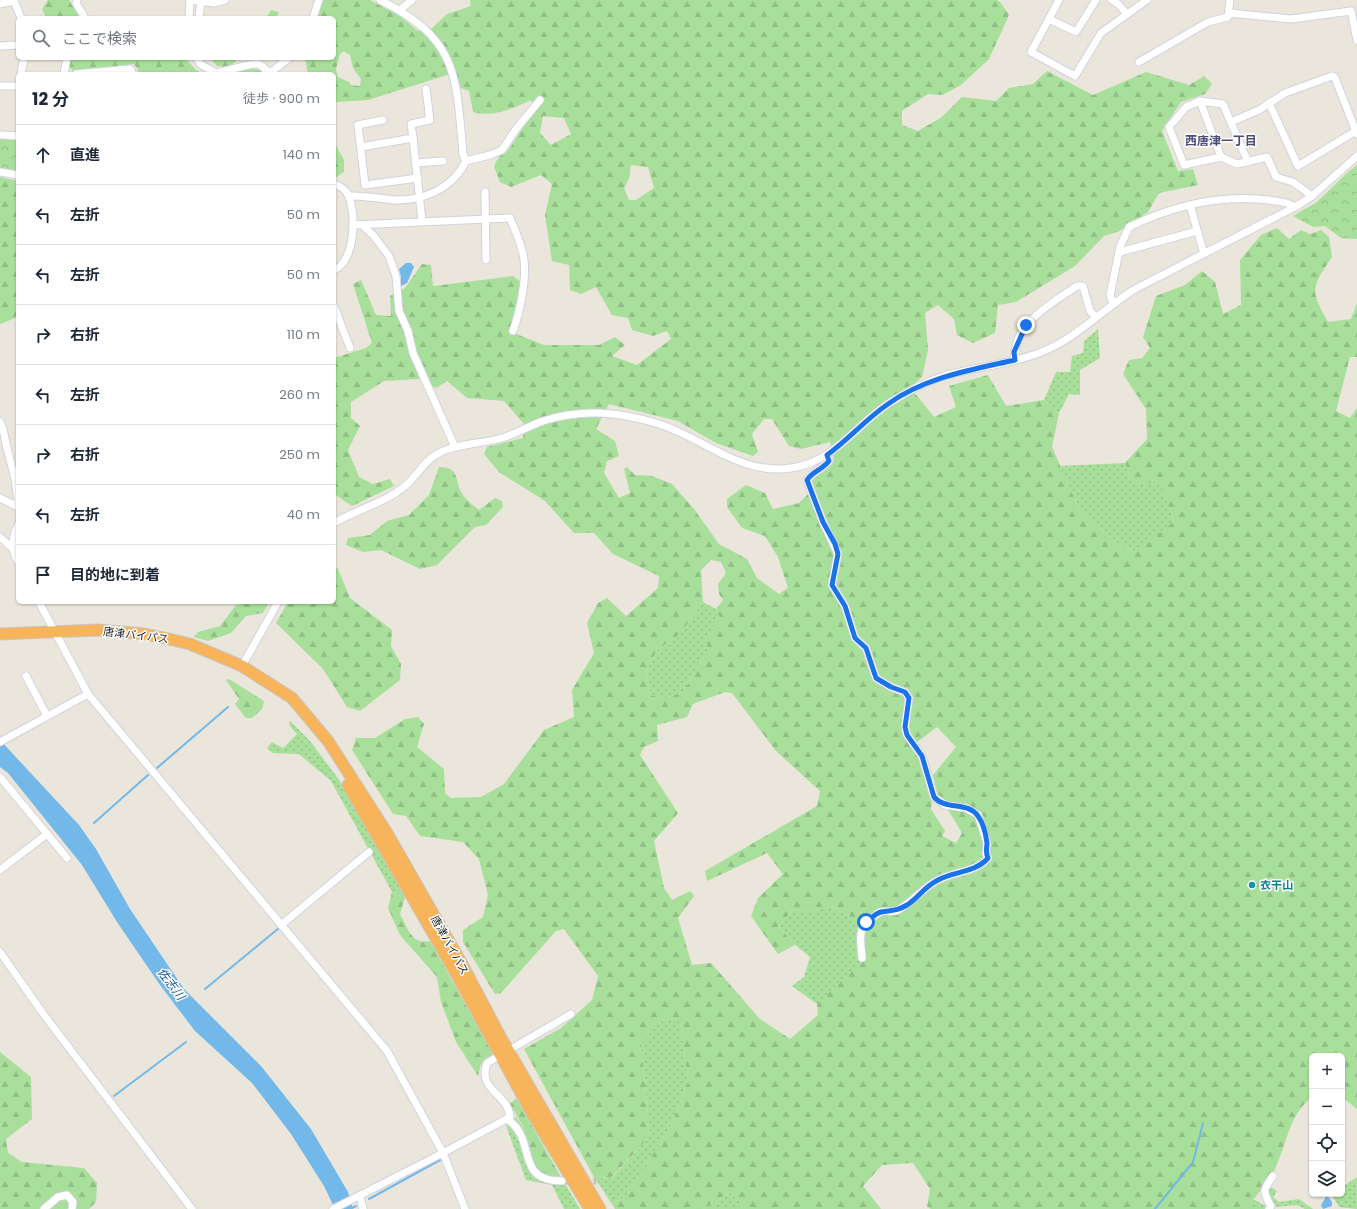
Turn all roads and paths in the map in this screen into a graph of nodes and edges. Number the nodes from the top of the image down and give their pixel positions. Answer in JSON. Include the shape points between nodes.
{"nodes":[{"id":1,"x":77,"y":0,"type":"edge"},
{"id":2,"x":190,"y":0,"type":"edge"},
{"id":3,"x":201,"y":0,"type":"edge"},
{"id":4,"x":225,"y":0,"type":"edge"},
{"id":5,"x":319,"y":0,"type":"edge"},
{"id":6,"x":380,"y":0,"type":"edge"},
{"id":7,"x":412,"y":0,"type":"edge"},
{"id":8,"x":1059,"y":0,"type":"edge"},
{"id":9,"x":1096,"y":0,"type":"edge"},
{"id":10,"x":1112,"y":0,"type":"edge"},
{"id":11,"x":1147,"y":0,"type":"edge"},
{"id":12,"x":1230,"y":0,"type":"edge"},
{"id":13,"x":0,"y":4,"type":"edge"},
{"id":14,"x":1354,"y":9,"type":"edge"},
{"id":15,"x":400,"y":10,"type":"junction"},
{"id":16,"x":1230,"y":13,"type":"junction"},
{"id":17,"x":1126,"y":14,"type":"junction"},
{"id":18,"x":20,"y":16,"type":"edge"},
{"id":19,"x":84,"y":16,"type":"edge"},
{"id":20,"x":189,"y":16,"type":"edge"},
{"id":21,"x":200,"y":16,"type":"edge"},
{"id":22,"x":314,"y":16,"type":"edge"},
{"id":23,"x":1049,"y":19,"type":"junction"},
{"id":24,"x":1357,"y":40,"type":"edge"},
{"id":25,"x":16,"y":44,"type":"edge"},
{"id":26,"x":0,"y":46,"type":"edge"},
{"id":27,"x":24,"y":60,"type":"edge"},
{"id":28,"x":67,"y":60,"type":"edge"},
{"id":29,"x":198,"y":60,"type":"edge"},
{"id":30,"x":287,"y":60,"type":"edge"},
{"id":31,"x":1139,"y":62,"type":"dead end"},
{"id":32,"x":21,"y":72,"type":"edge"},
{"id":33,"x":64,"y":72,"type":"edge"},
{"id":34,"x":94,"y":72,"type":"edge"},
{"id":35,"x":132,"y":72,"type":"edge"},
{"id":36,"x":214,"y":72,"type":"edge"},
{"id":37,"x":220,"y":72,"type":"edge"},
{"id":38,"x":268,"y":72,"type":"edge"},
{"id":39,"x":272,"y":72,"type":"edge"},
{"id":40,"x":0,"y":86,"type":"edge"},
{"id":41,"x":16,"y":86,"type":"edge"},
{"id":42,"x":426,"y":89,"type":"dead end"},
{"id":43,"x":540,"y":100,"type":"dead end"},
{"id":44,"x":1200,"y":101,"type":"junction"},
{"id":45,"x":1269,"y":103,"type":"junction"},
{"id":46,"x":383,"y":120,"type":"dead end"},
{"id":47,"x":1231,"y":122,"type":"junction"},
{"id":48,"x":1356,"y":132,"type":"edge"},
{"id":49,"x":0,"y":135,"type":"edge"},
{"id":50,"x":16,"y":136,"type":"edge"},
{"id":51,"x":413,"y":138,"type":"junction"},
{"id":52,"x":361,"y":147,"type":"junction"},
{"id":53,"x":1357,"y":156,"type":"edge"},
{"id":54,"x":1221,"y":157,"type":"junction"},
{"id":55,"x":443,"y":160,"type":"dead end"},
{"id":56,"x":466,"y":161,"type":"junction"},
{"id":57,"x":1248,"y":162,"type":"junction"},
{"id":58,"x":416,"y":163,"type":"junction"},
{"id":59,"x":0,"y":172,"type":"edge"},
{"id":60,"x":16,"y":175,"type":"edge"},
{"id":61,"x":418,"y":178,"type":"junction"},
{"id":62,"x":336,"y":185,"type":"edge"},
{"id":63,"x":485,"y":192,"type":"dead end"},
{"id":64,"x":349,"y":196,"type":"junction"},
{"id":65,"x":1312,"y":196,"type":"junction"},
{"id":66,"x":420,"y":198,"type":"junction"},
{"id":67,"x":1190,"y":205,"type":"junction"},
{"id":68,"x":1295,"y":208,"type":"junction"},
{"id":69,"x":485,"y":218,"type":"junction"},
{"id":70,"x":422,"y":221,"type":"junction"},
{"id":71,"x":353,"y":224,"type":"junction"},
{"id":72,"x":362,"y":225,"type":"junction"},
{"id":73,"x":1197,"y":231,"type":"junction"},
{"id":74,"x":1120,"y":252,"type":"junction"},
{"id":75,"x":1204,"y":254,"type":"junction"},
{"id":76,"x":486,"y":260,"type":"dead end"},
{"id":77,"x":336,"y":268,"type":"edge"},
{"id":78,"x":1113,"y":303,"type":"junction"},
{"id":79,"x":336,"y":311,"type":"edge"},
{"id":80,"x":1096,"y":317,"type":"junction"},
{"id":81,"x":513,"y":331,"type":"dead end"},
{"id":82,"x":350,"y":348,"type":"dead end"},
{"id":83,"x":1015,"y":360,"type":"junction"},
{"id":84,"x":0,"y":422,"type":"edge"},
{"id":85,"x":455,"y":447,"type":"junction"},
{"id":86,"x":827,"y":455,"type":"junction"},
{"id":87,"x":16,"y":486,"type":"edge"},
{"id":88,"x":0,"y":498,"type":"edge"},
{"id":89,"x":16,"y":506,"type":"edge"},
{"id":90,"x":336,"y":522,"type":"edge"},
{"id":91,"x":16,"y":529,"type":"edge"},
{"id":92,"x":0,"y":537,"type":"edge"},
{"id":93,"x":13,"y":549,"type":"junction"},
{"id":94,"x":16,"y":557,"type":"edge"},
{"id":95,"x":40,"y":604,"type":"edge"},
{"id":96,"x":277,"y":604,"type":"edge"},
{"id":97,"x":54,"y":632,"type":"junction"},
{"id":98,"x":0,"y":634,"type":"edge"},
{"id":99,"x":242,"y":666,"type":"junction"},
{"id":100,"x":26,"y":676,"type":"dead end"},
{"id":101,"x":88,"y":694,"type":"junction"},
{"id":102,"x":47,"y":716,"type":"junction"},
{"id":103,"x":3,"y":740,"type":"edge"},
{"id":104,"x":0,"y":777,"type":"edge"},
{"id":105,"x":48,"y":834,"type":"junction"},
{"id":106,"x":369,"y":852,"type":"dead end"},
{"id":107,"x":66,"y":858,"type":"dead end"},
{"id":108,"x":0,"y":870,"type":"edge"},
{"id":109,"x":281,"y":925,"type":"junction"},
{"id":110,"x":0,"y":952,"type":"edge"},
{"id":111,"x":862,"y":958,"type":"dead end"},
{"id":112,"x":571,"y":1014,"type":"dead end"},
{"id":113,"x":505,"y":1053,"type":"junction"},
{"id":114,"x":507,"y":1119,"type":"junction"},
{"id":115,"x":443,"y":1154,"type":"junction"},
{"id":116,"x":1273,"y":1176,"type":"dead end"},
{"id":117,"x":562,"y":1181,"type":"tunnel mouth"},
{"id":118,"x":360,"y":1196,"type":"junction"},
{"id":119,"x":44,"y":1209,"type":"edge"},
{"id":120,"x":72,"y":1209,"type":"edge"},
{"id":121,"x":192,"y":1209,"type":"edge"},
{"id":122,"x":333,"y":1209,"type":"edge"},
{"id":123,"x":363,"y":1209,"type":"edge"},
{"id":124,"x":465,"y":1209,"type":"edge"},
{"id":125,"x":590,"y":1209,"type":"edge"},
{"id":126,"x":600,"y":1209,"type":"edge"},
{"id":127,"x":1269,"y":1209,"type":"edge"}],
"edges":[{"from":1,"to":19,"type":"street","via":[[76,3]]},
{"from":2,"to":3,"type":"street"},
{"from":2,"to":20,"type":"street"},
{"from":3,"to":4,"type":"street","via":[[214,3]]},
{"from":3,"to":21,"type":"street"},
{"from":5,"to":22,"type":"street"},
{"from":6,"to":15,"type":"street"},
{"from":7,"to":15,"type":"street"},
{"from":8,"to":23,"type":"street"},
{"from":9,"to":23,"type":"street","via":[[1076,32]]},
{"from":10,"to":17,"type":"street"},
{"from":11,"to":17,"type":"street"},
{"from":12,"to":16,"type":"street"},
{"from":13,"to":18,"type":"street","via":[[14,1]]},
{"from":14,"to":16,"type":"street","via":[[1291,19]]},
{"from":14,"to":24,"type":"street"},
{"from":15,"to":56,"type":"street","via":[[433,36],[453,72],[458,92],[463,154]]},
{"from":16,"to":31,"type":"street","via":[[1228,17],[1208,22]]},
{"from":17,"to":23,"type":"street","via":[[1101,33],[1076,76],[1031,52]]},
{"from":25,"to":26,"type":"street"},
{"from":27,"to":32,"type":"street"},
{"from":28,"to":33,"type":"street"},
{"from":29,"to":36,"type":"street","via":[[200,64]]},
{"from":30,"to":39,"type":"street"},
{"from":34,"to":35,"type":"street","via":[[130,68]]},
{"from":37,"to":38,"type":"street","via":[[259,64]]},
{"from":40,"to":41,"type":"street"},
{"from":42,"to":51,"type":"street","via":[[430,120],[411,124]]},
{"from":43,"to":56,"type":"street","via":[[502,150],[490,156]]},
{"from":44,"to":47,"type":"street","via":[[1223,104]]},
{"from":44,"to":54,"type":"street"},
{"from":44,"to":54,"type":"street","via":[[1186,107],[1169,127],[1184,165]]},
{"from":45,"to":47,"type":"street"},
{"from":45,"to":48,"type":"street","via":[[1284,93],[1332,76]]},
{"from":45,"to":48,"type":"street","via":[[1298,166]]},
{"from":46,"to":52,"type":"street","via":[[358,125]]},
{"from":47,"to":57,"type":"street"},
{"from":49,"to":50,"type":"street"},
{"from":51,"to":52,"type":"street"},
{"from":51,"to":58,"type":"street"},
{"from":52,"to":61,"type":"street","via":[[365,185]]},
{"from":53,"to":65,"type":"street"},
{"from":54,"to":57,"type":"street","via":[[1237,164]]},
{"from":55,"to":58,"type":"street"},
{"from":56,"to":66,"type":"street","via":[[456,178]]},
{"from":57,"to":65,"type":"street","via":[[1267,157],[1276,177],[1293,182]]},
{"from":58,"to":61,"type":"street"},
{"from":59,"to":60,"type":"street"},
{"from":61,"to":66,"type":"street"},
{"from":62,"to":64,"type":"street","via":[[345,190]]},
{"from":63,"to":69,"type":"street"},
{"from":64,"to":66,"type":"street","via":[[396,200]]},
{"from":64,"to":71,"type":"street"},
{"from":65,"to":68,"type":"street"},
{"from":66,"to":70,"type":"street"},
{"from":67,"to":68,"type":"street","via":[[1222,199],[1248,198],[1289,203]]},
{"from":67,"to":73,"type":"street"},
{"from":67,"to":74,"type":"street","via":[[1129,227]]},
{"from":68,"to":75,"type":"street"},
{"from":69,"to":70,"type":"street"},
{"from":69,"to":76,"type":"street"},
{"from":69,"to":81,"type":"street","via":[[510,218],[524,255],[521,297]]},
{"from":70,"to":72,"type":"street"},
{"from":71,"to":72,"type":"street"},
{"from":71,"to":77,"type":"street","via":[[348,253]]},
{"from":72,"to":85,"type":"street","via":[[373,235],[388,256],[396,276],[399,311],[408,331],[413,353]]},
{"from":73,"to":74,"type":"street"},
{"from":73,"to":75,"type":"street"},
{"from":74,"to":78,"type":"street","via":[[1110,295]]},
{"from":75,"to":78,"type":"street","via":[[1154,278]]},
{"from":78,"to":80,"type":"street"},
{"from":79,"to":82,"type":"street"},
{"from":80,"to":83,"type":"street","via":[[1052,348]]},
{"from":80,"to":83,"type":"street","via":[[1090,311],[1083,286],[1077,286],[1026,325],[1014,352]]},
{"from":83,"to":86,"type":"street","via":[[924,383],[888,404]]},
{"from":84,"to":87,"type":"street","via":[[4,429]]},
{"from":85,"to":86,"type":"street","via":[[478,446],[560,417],[586,412],[605,412],[683,433],[748,466],[772,470],[793,468]]},
{"from":85,"to":90,"type":"street","via":[[434,455],[405,486],[388,497]]},
{"from":86,"to":111,"type":"street","via":[[829,461],[807,480],[838,554],[832,585],[834,591],[845,606],[855,638],[866,648],[876,678],[905,692],[909,698],[905,727],[907,735],[922,756],[934,797],[945,805],[966,808],[976,813],[980,818],[987,844],[988,858],[973,869],[939,879],[923,888],[909,904],[896,911],[880,912],[866,922],[860,931]]},
{"from":88,"to":89,"type":"street"},
{"from":91,"to":93,"type":"street"},
{"from":92,"to":93,"type":"street"},
{"from":93,"to":94,"type":"street"},
{"from":95,"to":97,"type":"street"},
{"from":96,"to":99,"type":"street"},
{"from":97,"to":98,"type":"highway","name":"唐津バイパス"},
{"from":97,"to":99,"type":"highway","name":"唐津バイパス","via":[[98,630],[144,634],[190,644]]},
{"from":97,"to":101,"type":"street"},
{"from":99,"to":113,"type":"highway","name":"唐津バイパス","via":[[292,698],[328,741],[411,875]]},
{"from":100,"to":102,"type":"street"},
{"from":101,"to":102,"type":"street"},
{"from":101,"to":109,"type":"street"},
{"from":102,"to":103,"type":"street"},
{"from":104,"to":105,"type":"street"},
{"from":105,"to":107,"type":"street"},
{"from":105,"to":108,"type":"street"},
{"from":106,"to":109,"type":"street"},
{"from":109,"to":115,"type":"street","via":[[387,1051]]},
{"from":110,"to":121,"type":"street"},
{"from":112,"to":113,"type":"street"},
{"from":113,"to":114,"type":"street","via":[[487,1063],[484,1071],[485,1081],[506,1104],[510,1117]]},
{"from":113,"to":125,"type":"highway","name":"唐津バイパス","via":[[533,1115]]},
{"from":113,"to":126,"type":"highway","name":"唐津バイパス"},
{"from":114,"to":115,"type":"street"},
{"from":114,"to":117,"type":"street","via":[[516,1125],[521,1134],[529,1164],[537,1176],[549,1181]]},
{"from":115,"to":118,"type":"street"},
{"from":115,"to":124,"type":"street"},
{"from":116,"to":127,"type":"street","via":[[1264,1188],[1264,1194],[1271,1206]]},
{"from":118,"to":122,"type":"street"},
{"from":118,"to":123,"type":"street"},
{"from":119,"to":120,"type":"street","via":[[58,1197],[67,1195],[73,1202]]}]}
